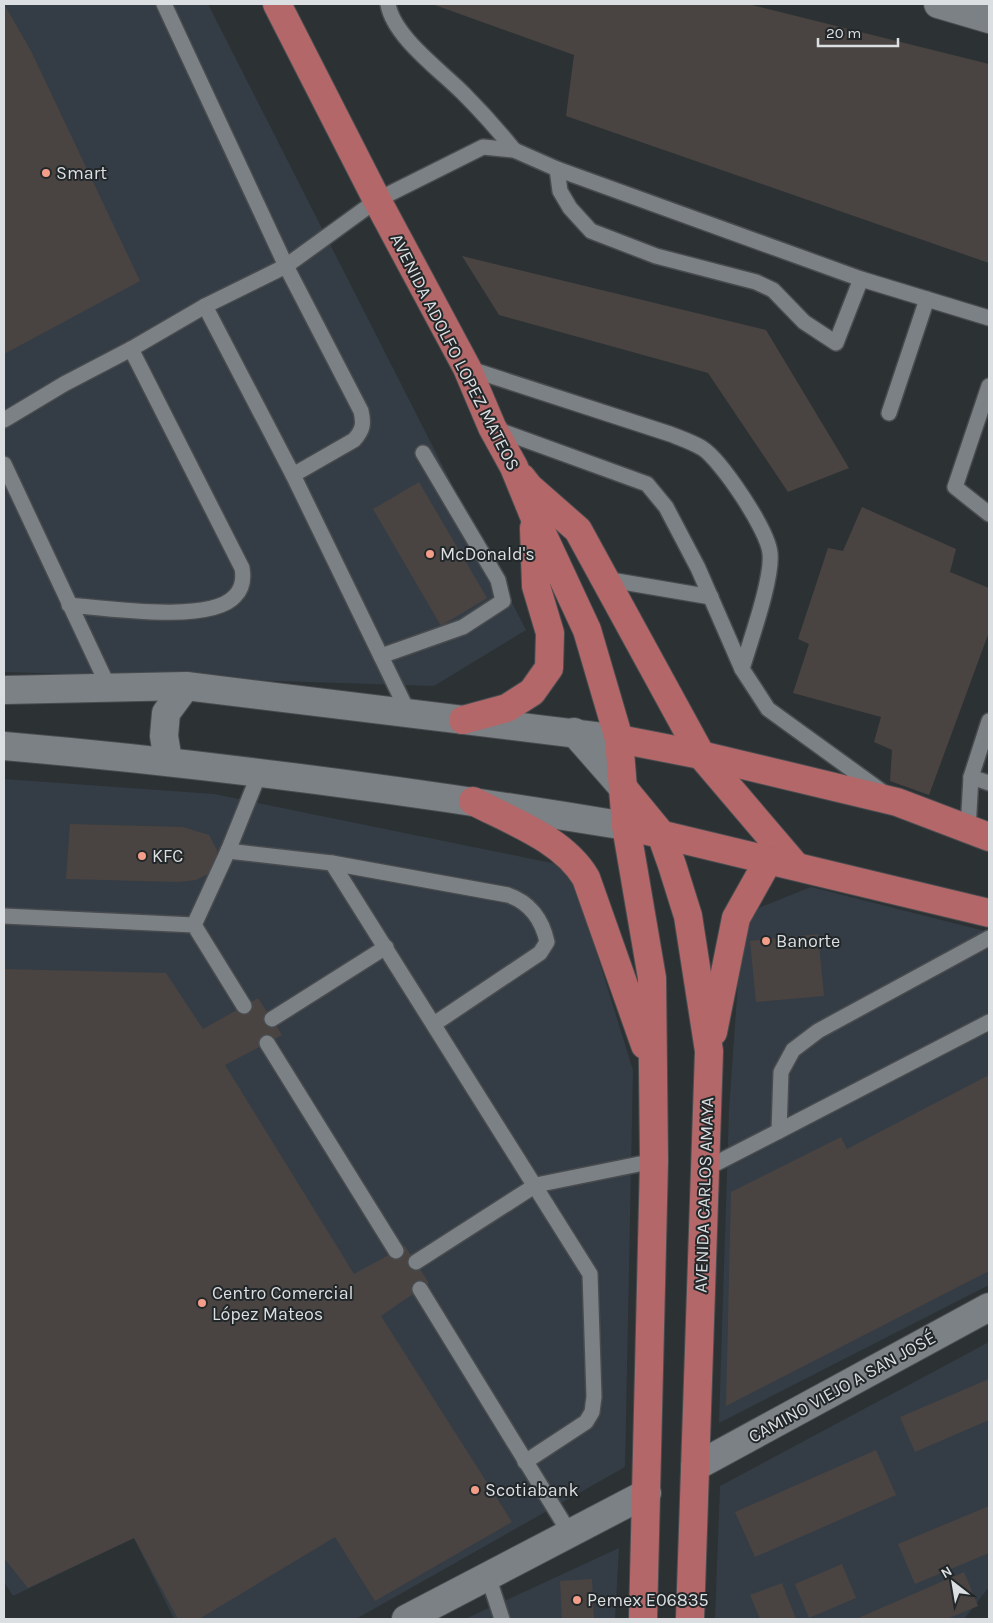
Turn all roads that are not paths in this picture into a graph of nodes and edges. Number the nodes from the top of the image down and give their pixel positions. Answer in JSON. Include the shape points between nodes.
{"nodes":[{"id":1,"x":164,"y":4,"type":"edge"},
{"id":2,"x":277,"y":4,"type":"edge"},
{"id":3,"x":388,"y":4,"type":"edge"},
{"id":4,"x":938,"y":4,"type":"edge"},
{"id":5,"x":989,"y":19,"type":"edge"},
{"id":6,"x":514,"y":150,"type":"junction"},
{"id":7,"x":557,"y":168,"type":"junction"},
{"id":8,"x":377,"y":200,"type":"junction"},
{"id":9,"x":286,"y":266,"type":"junction"},
{"id":10,"x":862,"y":279,"type":"junction"},
{"id":11,"x":926,"y":299,"type":"junction"},
{"id":12,"x":205,"y":306,"type":"junction"},
{"id":13,"x":989,"y":318,"type":"edge"},
{"id":14,"x":132,"y":349,"type":"junction"},
{"id":15,"x":467,"y":368,"type":"junction"},
{"id":16,"x":989,"y":386,"type":"edge"},
{"id":17,"x":889,"y":413,"type":"dead end"},
{"id":18,"x":4,"y":420,"type":"edge"},
{"id":19,"x":492,"y":428,"type":"junction"},
{"id":20,"x":423,"y":453,"type":"dead end"},
{"id":21,"x":4,"y":464,"type":"edge"},
{"id":22,"x":514,"y":467,"type":"junction"},
{"id":23,"x":294,"y":476,"type":"junction"},
{"id":24,"x":989,"y":514,"type":"edge"},
{"id":25,"x":534,"y":516,"type":"junction"},
{"id":26,"x":605,"y":579,"type":"junction"},
{"id":27,"x":711,"y":596,"type":"junction"},
{"id":28,"x":69,"y":605,"type":"junction"},
{"id":29,"x":381,"y":656,"type":"junction"},
{"id":30,"x":742,"y":669,"type":"junction"},
{"id":31,"x":186,"y":686,"type":"junction"},
{"id":32,"x":108,"y":688,"type":"junction"},
{"id":33,"x":4,"y":690,"type":"edge"},
{"id":34,"x":408,"y":714,"type":"junction"},
{"id":35,"x":463,"y":720,"type":"junction"},
{"id":36,"x":989,"y":721,"type":"edge"},
{"id":37,"x":574,"y":732,"type":"junction"},
{"id":38,"x":619,"y":739,"type":"junction"},
{"id":39,"x":4,"y":746,"type":"edge"},
{"id":40,"x":701,"y":755,"type":"junction"},
{"id":41,"x":168,"y":761,"type":"junction"},
{"id":42,"x":259,"y":774,"type":"junction"},
{"id":43,"x":971,"y":777,"type":"junction"},
{"id":44,"x":989,"y":783,"type":"edge"},
{"id":45,"x":624,"y":789,"type":"junction"},
{"id":46,"x":472,"y":801,"type":"junction"},
{"id":47,"x":897,"y":802,"type":"junction"},
{"id":48,"x":626,"y":826,"type":"junction"},
{"id":49,"x":979,"y":833,"type":"edge"},
{"id":50,"x":661,"y":834,"type":"junction"},
{"id":51,"x":228,"y":851,"type":"junction"},
{"id":52,"x":781,"y":862,"type":"junction"},
{"id":53,"x":332,"y":863,"type":"junction"},
{"id":54,"x":989,"y":913,"type":"edge"},
{"id":55,"x":4,"y":916,"type":"edge"},
{"id":56,"x":194,"y":925,"type":"junction"},
{"id":57,"x":989,"y":938,"type":"edge"},
{"id":58,"x":386,"y":947,"type":"junction"},
{"id":59,"x":244,"y":1006,"type":"dead end"},
{"id":60,"x":272,"y":1019,"type":"dead end"},
{"id":61,"x":989,"y":1022,"type":"edge"},
{"id":62,"x":434,"y":1024,"type":"junction"},
{"id":63,"x":267,"y":1043,"type":"dead end"},
{"id":64,"x":709,"y":1051,"type":"junction"},
{"id":65,"x":653,"y":1067,"type":"junction"},
{"id":66,"x":778,"y":1131,"type":"junction"},
{"id":67,"x":654,"y":1161,"type":"junction"},
{"id":68,"x":705,"y":1169,"type":"junction"},
{"id":69,"x":536,"y":1185,"type":"junction"},
{"id":70,"x":396,"y":1251,"type":"dead end"},
{"id":71,"x":416,"y":1262,"type":"dead end"},
{"id":72,"x":420,"y":1290,"type":"dead end"},
{"id":73,"x":989,"y":1307,"type":"edge"},
{"id":74,"x":525,"y":1462,"type":"junction"},
{"id":75,"x":695,"y":1467,"type":"junction"},
{"id":76,"x":647,"y":1492,"type":"junction"},
{"id":77,"x":569,"y":1532,"type":"junction"},
{"id":78,"x":488,"y":1576,"type":"junction"},
{"id":79,"x":406,"y":1619,"type":"edge"},
{"id":80,"x":502,"y":1619,"type":"edge"},
{"id":81,"x":643,"y":1619,"type":"edge"},
{"id":82,"x":690,"y":1619,"type":"edge"}],
"edges":[{"from":1,"to":9,"type":"lane"},
{"from":2,"to":8,"type":"main road","name":"AVENIDA ADOLFO LOPEZ MATEOS"},
{"from":3,"to":6,"type":"lane","via":[[389,14],[408,40],[486,117]]},
{"from":4,"to":5,"type":"main road"},
{"from":6,"to":7,"type":"lane"},
{"from":6,"to":8,"type":"lane","via":[[483,146]]},
{"from":7,"to":10,"type":"lane"},
{"from":7,"to":10,"type":"lane","via":[[560,191],[570,208],[591,230],[656,256],[756,282],[773,290],[804,322],[836,343]]},
{"from":8,"to":9,"type":"lane"},
{"from":8,"to":15,"type":"main road","name":"AVENIDA ADOLFO LOPEZ MATEOS"},
{"from":9,"to":12,"type":"lane"},
{"from":9,"to":23,"type":"lane","via":[[364,422],[354,440]]},
{"from":10,"to":11,"type":"lane"},
{"from":11,"to":13,"type":"lane"},
{"from":11,"to":17,"type":"lane"},
{"from":12,"to":14,"type":"lane"},
{"from":12,"to":23,"type":"lane"},
{"from":14,"to":18,"type":"lane"},
{"from":14,"to":28,"type":"lane","via":[[242,568],[242,586],[235,598],[216,608],[177,613]]},
{"from":15,"to":19,"type":"main road","name":"AVENIDA ADOLFO LOPEZ MATEOS"},
{"from":15,"to":30,"type":"lane","via":[[670,434],[703,448],[722,466],[759,525],[770,553],[767,580]]},
{"from":16,"to":24,"type":"lane","via":[[955,487]]},
{"from":19,"to":22,"type":"main road","name":"AVENIDA ADOLFO LOPEZ MATEOS"},
{"from":19,"to":27,"type":"lane","via":[[647,484],[666,507]]},
{"from":20,"to":29,"type":"lane","via":[[498,580],[503,600],[463,627]]},
{"from":21,"to":28,"type":"lane"},
{"from":22,"to":25,"type":"main road","name":"AVENIDA ADOLFO LOPEZ MATEOS"},
{"from":22,"to":26,"type":"main road","via":[[529,487],[578,530]]},
{"from":23,"to":29,"type":"lane"},
{"from":25,"to":35,"type":"main road","via":[[536,586],[550,633],[549,668],[532,692],[507,708]]},
{"from":25,"to":38,"type":"main road","name":"AVENIDA ADOLFO LOPEZ MATEOS","via":[[587,630]]},
{"from":26,"to":27,"type":"lane"},
{"from":26,"to":40,"type":"main road"},
{"from":27,"to":30,"type":"lane"},
{"from":28,"to":32,"type":"lane"},
{"from":29,"to":34,"type":"lane"},
{"from":30,"to":47,"type":"lane","via":[[768,709]]},
{"from":31,"to":32,"type":"main road"},
{"from":31,"to":34,"type":"main road"},
{"from":31,"to":41,"type":"main road","via":[[166,713],[164,736]]},
{"from":32,"to":33,"type":"main road"},
{"from":34,"to":35,"type":"main road"},
{"from":35,"to":37,"type":"main road"},
{"from":36,"to":43,"type":"lane"},
{"from":37,"to":38,"type":"main road"},
{"from":37,"to":45,"type":"main road","name":"AVENIDA CARLOS AMAYA"},
{"from":38,"to":40,"type":"main road"},
{"from":38,"to":45,"type":"main road"},
{"from":39,"to":41,"type":"main road"},
{"from":40,"to":47,"type":"main road"},
{"from":40,"to":52,"type":"main road"},
{"from":41,"to":42,"type":"main road"},
{"from":42,"to":46,"type":"main road"},
{"from":42,"to":51,"type":"lane"},
{"from":43,"to":44,"type":"lane"},
{"from":43,"to":49,"type":"lane"},
{"from":45,"to":48,"type":"main road"},
{"from":45,"to":50,"type":"main road","name":"AVENIDA CARLOS AMAYA"},
{"from":46,"to":48,"type":"main road"},
{"from":46,"to":65,"type":"main road","via":[[549,841],[580,868]]},
{"from":47,"to":49,"type":"main road"},
{"from":48,"to":50,"type":"main road"},
{"from":48,"to":65,"type":"main road","via":[[652,978]]},
{"from":50,"to":52,"type":"main road"},
{"from":50,"to":64,"type":"main road","name":"AVENIDA CARLOS AMAYA","via":[[688,916]]},
{"from":51,"to":53,"type":"lane"},
{"from":51,"to":56,"type":"lane"},
{"from":52,"to":54,"type":"main road"},
{"from":52,"to":64,"type":"main road","via":[[736,918]]},
{"from":53,"to":58,"type":"lane"},
{"from":53,"to":62,"type":"lane","via":[[508,894],[530,907],[544,928],[546,942],[540,954]]},
{"from":55,"to":56,"type":"lane"},
{"from":56,"to":59,"type":"lane"},
{"from":57,"to":66,"type":"lane","via":[[818,1031],[793,1050],[781,1072]]},
{"from":58,"to":60,"type":"lane"},
{"from":58,"to":62,"type":"lane"},
{"from":61,"to":66,"type":"lane"},
{"from":62,"to":69,"type":"lane"},
{"from":63,"to":70,"type":"lane"},
{"from":64,"to":68,"type":"main road","name":"AVENIDA CARLOS AMAYA"},
{"from":65,"to":67,"type":"main road"},
{"from":66,"to":68,"type":"lane"},
{"from":67,"to":69,"type":"lane"},
{"from":67,"to":76,"type":"main road"},
{"from":68,"to":75,"type":"main road","name":"AVENIDA CARLOS AMAYA"},
{"from":69,"to":71,"type":"lane"},
{"from":69,"to":74,"type":"lane","via":[[590,1274],[594,1396],[592,1412],[586,1422]]},
{"from":72,"to":74,"type":"lane"},
{"from":73,"to":75,"type":"main road","name":"CAMINO VIEJO A SAN JOSÉ"},
{"from":74,"to":77,"type":"lane"},
{"from":75,"to":82,"type":"main road","name":"AVENIDA CARLOS AMAYA"},
{"from":76,"to":77,"type":"main road"},
{"from":76,"to":81,"type":"main road"},
{"from":77,"to":78,"type":"main road"},
{"from":78,"to":79,"type":"main road"},
{"from":78,"to":80,"type":"lane"}]}
